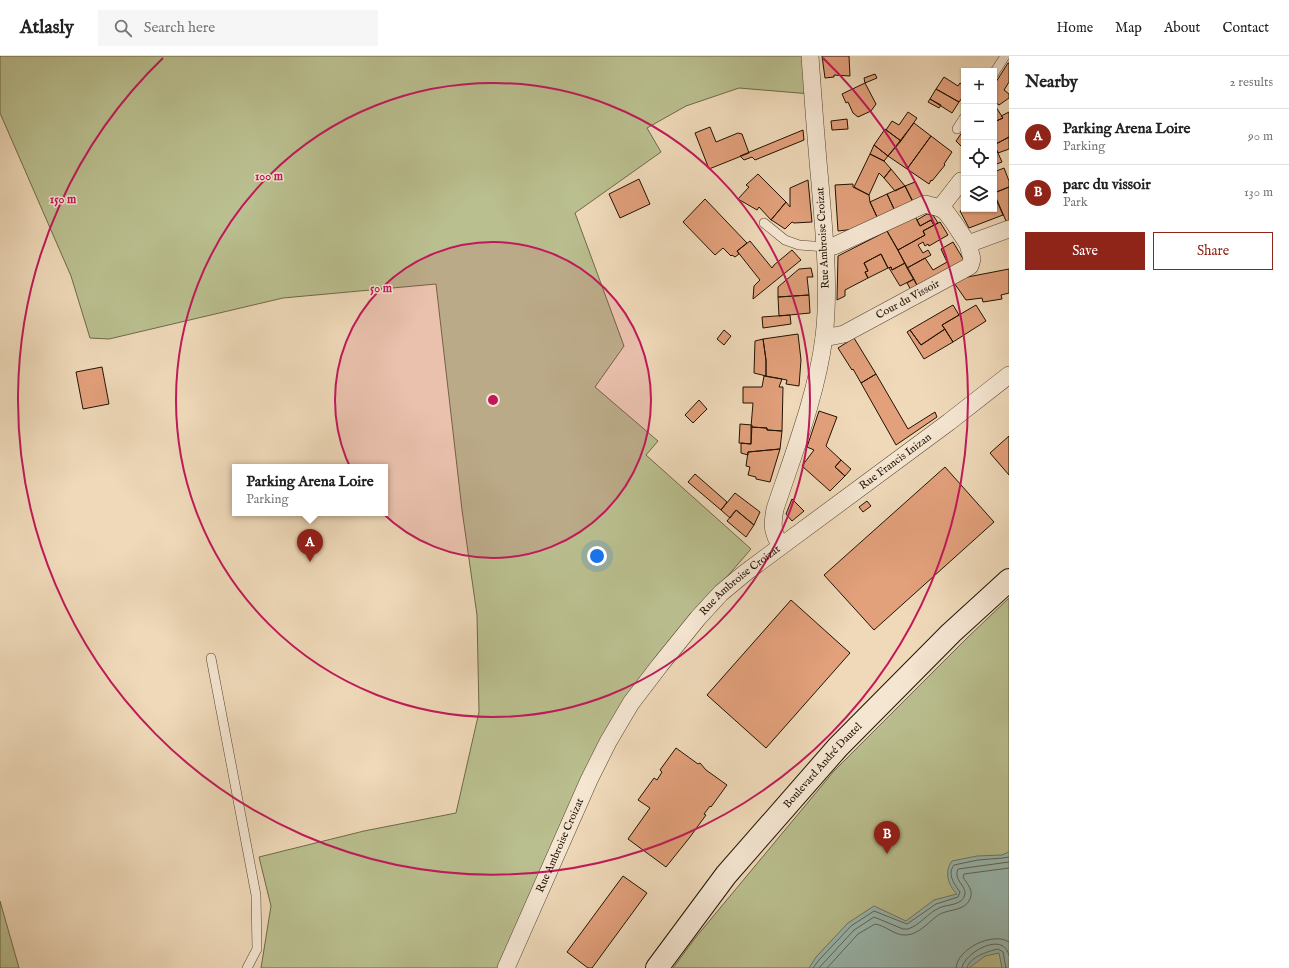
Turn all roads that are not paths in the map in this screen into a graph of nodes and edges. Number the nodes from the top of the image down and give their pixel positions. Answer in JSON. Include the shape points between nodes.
{"nodes":[{"id":1,"x":810,"y":56,"type":"edge"},
{"id":2,"x":1005,"y":56,"type":"edge"},
{"id":3,"x":997,"y":68,"type":"edge"},
{"id":4,"x":961,"y":123,"type":"edge"},
{"id":5,"x":957,"y":129,"type":"dead end"},
{"id":6,"x":961,"y":181,"type":"dead end"},
{"id":7,"x":940,"y":208,"type":"junction"},
{"id":8,"x":764,"y":223,"type":"dead end"},
{"id":9,"x":1009,"y":229,"type":"edge"},
{"id":10,"x":968,"y":244,"type":"junction"},
{"id":11,"x":826,"y":247,"type":"junction"},
{"id":12,"x":824,"y":338,"type":"junction"},
{"id":13,"x":1009,"y":375,"type":"edge"},
{"id":14,"x":781,"y":546,"type":"junction"},
{"id":15,"x":1009,"y":580,"type":"edge"},
{"id":16,"x":211,"y":658,"type":"dead end"},
{"id":17,"x":247,"y":968,"type":"edge"},
{"id":18,"x":506,"y":968,"type":"edge"},
{"id":19,"x":657,"y":968,"type":"edge"}],
"edges":[{"from":1,"to":11,"type":"street","name":"Rue Ambroise Croizat"},
{"from":2,"to":3,"type":"lane"},
{"from":4,"to":5,"type":"lane"},
{"from":6,"to":7,"type":"street"},
{"from":7,"to":10,"type":"street","name":"Cour du Vissoir","via":[[946,212]]},
{"from":7,"to":11,"type":"street","via":[[925,204],[834,246]]},
{"from":8,"to":11,"type":"lane","via":[[785,240],[799,245]]},
{"from":9,"to":10,"type":"street"},
{"from":10,"to":12,"type":"street","name":"Cour du Vissoir","via":[[972,258],[970,266],[844,334]]},
{"from":11,"to":12,"type":"street","name":"Rue Ambroise Croizat"},
{"from":12,"to":14,"type":"street","name":"Rue Ambroise Croizat","via":[[814,387],[772,522]]},
{"from":13,"to":14,"type":"street","name":"Rue Francis Inizan"},
{"from":14,"to":18,"type":"street","name":"Rue Ambroise Croizat","via":[[721,593],[631,703],[589,780]]},
{"from":15,"to":19,"type":"main road","name":"Boulevard André Dautel","via":[[951,633],[838,747],[726,874]]},
{"from":16,"to":17,"type":"lane","via":[[256,895],[257,949]]}]}
